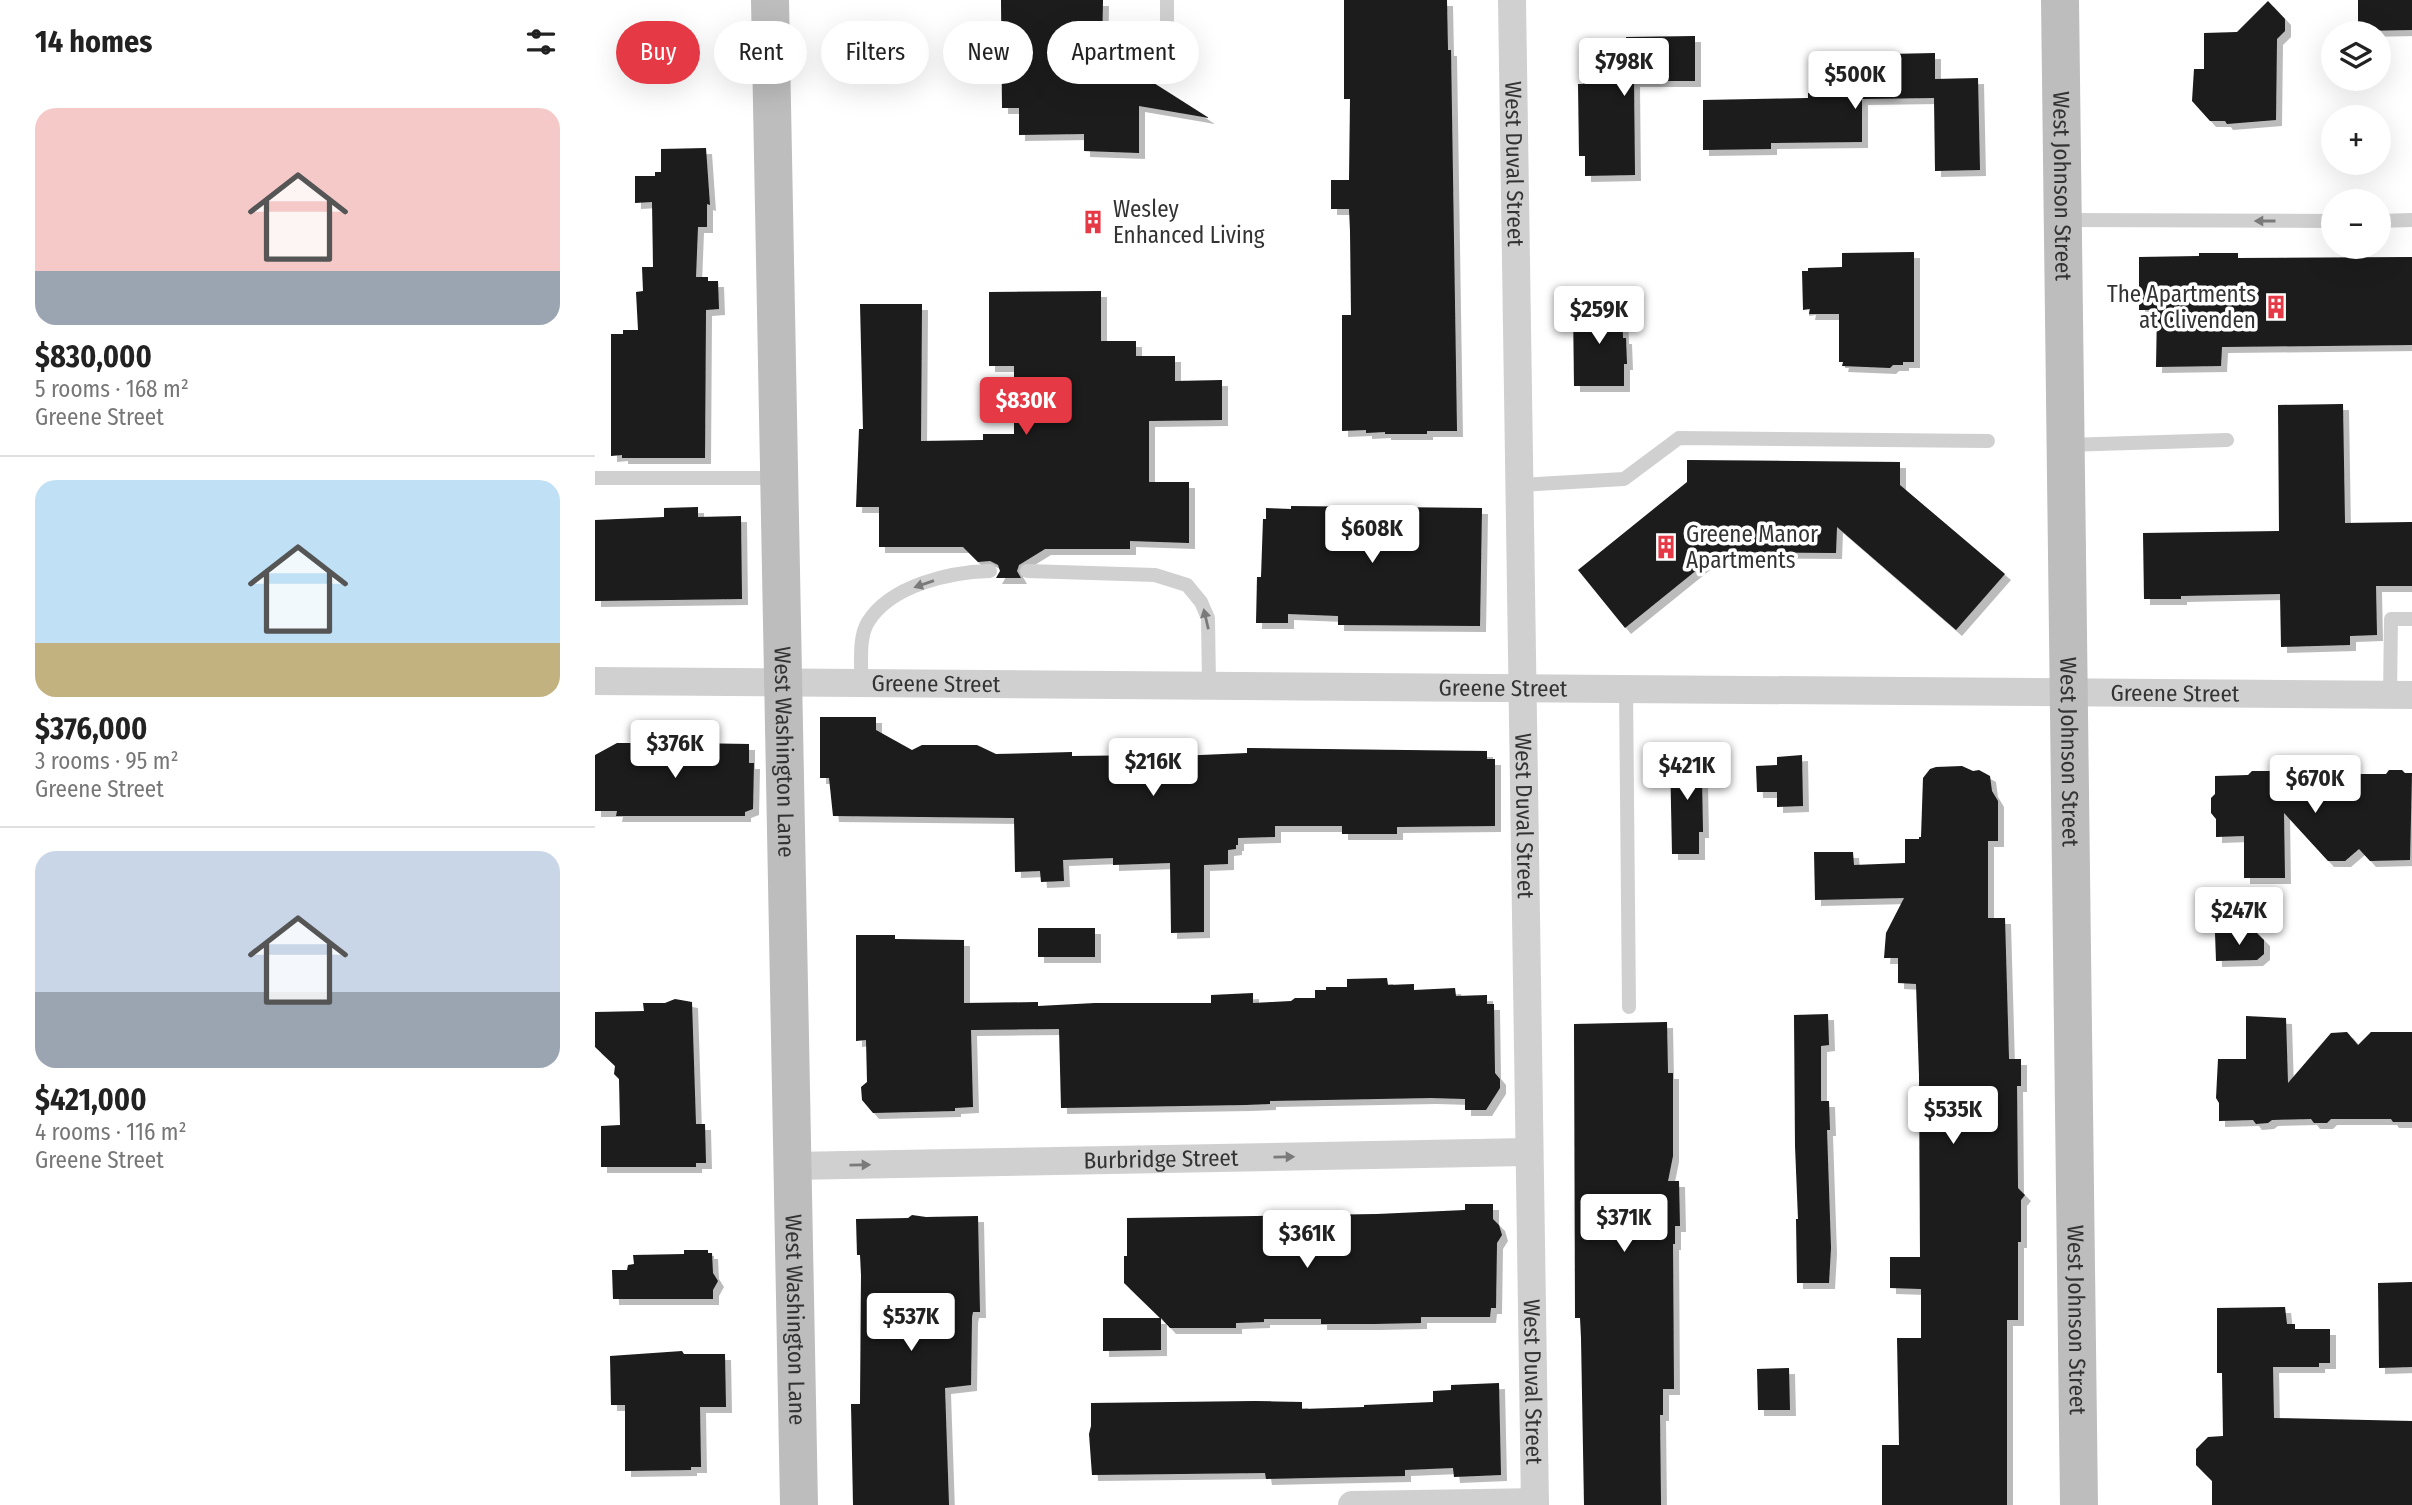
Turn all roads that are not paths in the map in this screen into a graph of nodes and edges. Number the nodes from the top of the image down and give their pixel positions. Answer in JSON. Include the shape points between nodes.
{"nodes":[{"id":1,"x":770,"y":0,"type":"edge"},
{"id":2,"x":1167,"y":0,"type":"edge"},
{"id":3,"x":1512,"y":0,"type":"edge"},
{"id":4,"x":2060,"y":0,"type":"edge"},
{"id":5,"x":1167,"y":21,"type":"edge"},
{"id":6,"x":2063,"y":220,"type":"junction"},
{"id":7,"x":2412,"y":220,"type":"edge"},
{"id":8,"x":2321,"y":221,"type":"edge"},
{"id":9,"x":2391,"y":221,"type":"edge"},
{"id":10,"x":2227,"y":440,"type":"dead end"},
{"id":11,"x":1988,"y":441,"type":"dead end"},
{"id":12,"x":2065,"y":445,"type":"junction"},
{"id":13,"x":595,"y":478,"type":"edge"},
{"id":14,"x":779,"y":478,"type":"junction"},
{"id":15,"x":1521,"y":485,"type":"junction"},
{"id":16,"x":991,"y":571,"type":"dead end"},
{"id":17,"x":1027,"y":571,"type":"dead end"},
{"id":18,"x":2412,"y":619,"type":"edge"},
{"id":19,"x":595,"y":681,"type":"edge"},
{"id":20,"x":861,"y":682,"type":"junction"},
{"id":21,"x":783,"y":683,"type":"junction"},
{"id":22,"x":1209,"y":686,"type":"junction"},
{"id":23,"x":1523,"y":689,"type":"junction"},
{"id":24,"x":1626,"y":690,"type":"junction"},
{"id":25,"x":2069,"y":693,"type":"junction"},
{"id":26,"x":2401,"y":695,"type":"edge"},
{"id":27,"x":1629,"y":1007,"type":"dead end"},
{"id":28,"x":1529,"y":1152,"type":"junction"},
{"id":29,"x":792,"y":1166,"type":"junction"},
{"id":30,"x":1535,"y":1503,"type":"edge"},
{"id":31,"x":799,"y":1505,"type":"edge"},
{"id":32,"x":1352,"y":1505,"type":"edge"},
{"id":33,"x":2079,"y":1505,"type":"edge"}],
"edges":[{"from":1,"to":14,"type":"main road","name":"West Washington Lane"},
{"from":2,"to":5,"type":"lane"},
{"from":3,"to":15,"type":"street","name":"West Duval Street"},
{"from":4,"to":6,"type":"main road","name":"West Johnson Street"},
{"from":8,"to":6,"type":"lane","one_way":true},
{"from":6,"to":12,"type":"main road","name":"West Johnson Street"},
{"from":7,"to":9,"type":"lane"},
{"from":10,"to":12,"type":"lane"},
{"from":11,"to":15,"type":"lane","via":[[1679,438],[1624,479]]},
{"from":12,"to":25,"type":"main road","name":"West Johnson Street"},
{"from":13,"to":14,"type":"lane"},
{"from":14,"to":21,"type":"main road","name":"West Washington Lane"},
{"from":15,"to":23,"type":"street","name":"West Duval Street"},
{"from":16,"to":20,"type":"lane","one_way":true,"via":[[966,571],[893,597],[867,624]]},
{"from":22,"to":17,"type":"lane","one_way":true,"via":[[1208,618],[1187,584],[1155,575]]},
{"from":18,"to":26,"type":"lane","via":[[2391,619]]},
{"from":19,"to":21,"type":"street","name":"Greene Street"},
{"from":20,"to":21,"type":"street","name":"Greene Street"},
{"from":20,"to":22,"type":"street","name":"Greene Street"},
{"from":21,"to":29,"type":"main road","name":"West Washington Lane"},
{"from":22,"to":23,"type":"street","name":"Greene Street"},
{"from":23,"to":24,"type":"street","name":"Greene Street"},
{"from":23,"to":28,"type":"street","name":"West Duval Street"},
{"from":24,"to":25,"type":"street","name":"Greene Street"},
{"from":24,"to":27,"type":"lane"},
{"from":25,"to":26,"type":"street","name":"Greene Street"},
{"from":25,"to":33,"type":"main road","name":"West Johnson Street"},
{"from":29,"to":28,"type":"street","name":"Burbridge Street","one_way":true},
{"from":28,"to":30,"type":"street","name":"West Duval Street"},
{"from":29,"to":31,"type":"main road","name":"West Washington Lane"},
{"from":30,"to":32,"type":"street"}]}
